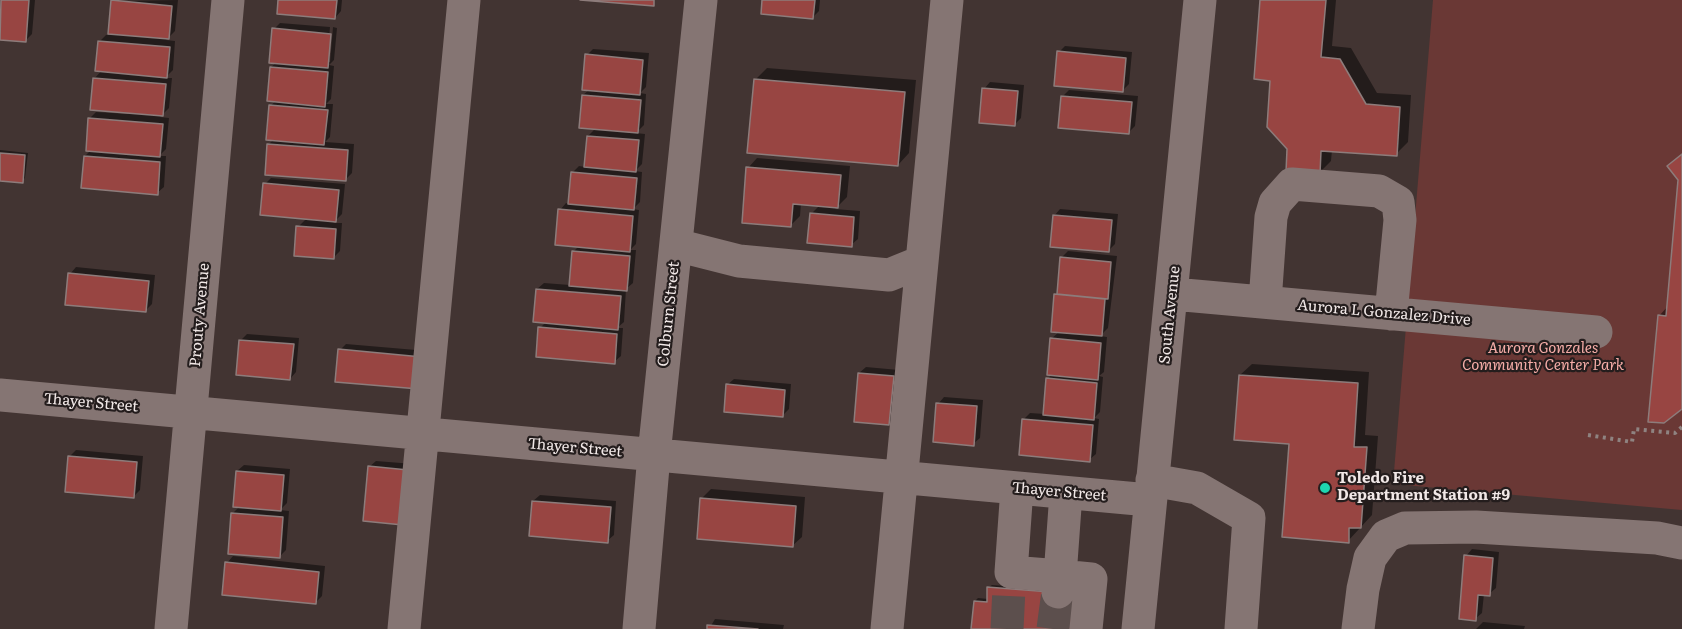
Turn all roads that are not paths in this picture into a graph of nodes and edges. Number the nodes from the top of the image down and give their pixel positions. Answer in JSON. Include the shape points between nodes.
{"nodes":[{"id":1,"x":228,"y":0,"type":"edge"},
{"id":2,"x":464,"y":0,"type":"edge"},
{"id":3,"x":701,"y":0,"type":"edge"},
{"id":4,"x":946,"y":0,"type":"edge"},
{"id":5,"x":1200,"y":0,"type":"edge"},
{"id":6,"x":676,"y":245,"type":"junction"},
{"id":7,"x":921,"y":262,"type":"junction"},
{"id":8,"x":1173,"y":294,"type":"junction"},
{"id":9,"x":1265,"y":302,"type":"junction"},
{"id":10,"x":1391,"y":314,"type":"junction"},
{"id":11,"x":1596,"y":332,"type":"dead end"},
{"id":12,"x":0,"y":395,"type":"edge"},
{"id":13,"x":191,"y":412,"type":"junction"},
{"id":14,"x":422,"y":434,"type":"junction"},
{"id":15,"x":654,"y":455,"type":"junction"},
{"id":16,"x":901,"y":478,"type":"junction"},
{"id":17,"x":1017,"y":488,"type":"junction"},
{"id":18,"x":1151,"y":490,"type":"junction"},
{"id":19,"x":1066,"y":493,"type":"junction"},
{"id":20,"x":1682,"y":543,"type":"edge"},
{"id":21,"x":1142,"y":581,"type":"junction"},
{"id":22,"x":1070,"y":582,"type":"junction"},
{"id":23,"x":171,"y":629,"type":"edge"},
{"id":24,"x":404,"y":629,"type":"edge"},
{"id":25,"x":639,"y":629,"type":"edge"},
{"id":26,"x":887,"y":629,"type":"edge"},
{"id":27,"x":1086,"y":629,"type":"edge"},
{"id":28,"x":1138,"y":629,"type":"edge"},
{"id":29,"x":1241,"y":629,"type":"edge"},
{"id":30,"x":1358,"y":629,"type":"edge"}],
"edges":[{"from":1,"to":13,"type":"street","name":"Prouty Avenue"},
{"from":2,"to":14,"type":"street"},
{"from":3,"to":6,"type":"street","name":"Colburn Street"},
{"from":4,"to":7,"type":"street"},
{"from":5,"to":8,"type":"street","name":"South Avenue"},
{"from":6,"to":7,"type":"street","via":[[739,261],[889,274]]},
{"from":6,"to":15,"type":"street","name":"Colburn Street"},
{"from":7,"to":16,"type":"street"},
{"from":8,"to":9,"type":"street","name":"Aurora L Gonzalez Drive"},
{"from":8,"to":18,"type":"street","name":"South Avenue"},
{"from":9,"to":10,"type":"street","name":"Aurora L Gonzalez Drive"},
{"from":9,"to":10,"type":"street","via":[[1271,217],[1275,202],[1292,184],[1379,191],[1398,202],[1400,220]]},
{"from":10,"to":11,"type":"street","name":"Aurora L Gonzalez Drive"},
{"from":12,"to":13,"type":"street","name":"Thayer Street"},
{"from":13,"to":14,"type":"street","name":"Thayer Street"},
{"from":13,"to":23,"type":"street","name":"Prouty Avenue"},
{"from":14,"to":15,"type":"street","name":"Thayer Street"},
{"from":14,"to":24,"type":"street"},
{"from":15,"to":16,"type":"street","name":"Thayer Street"},
{"from":15,"to":25,"type":"street","name":"Colburn Street"},
{"from":16,"to":17,"type":"street","name":"Thayer Street"},
{"from":16,"to":26,"type":"street"},
{"from":17,"to":19,"type":"street","name":"Thayer Street"},
{"from":17,"to":22,"type":"street","via":[[1010,580]]},
{"from":18,"to":19,"type":"street","name":"Thayer Street"},
{"from":18,"to":21,"type":"street","name":"South Avenue"},
{"from":18,"to":29,"type":"street","name":"Thayer Street","via":[[1197,488],[1248,518]]},
{"from":19,"to":22,"type":"street"},
{"from":20,"to":30,"type":"street","via":[[1657,538],[1476,527],[1405,528],[1386,536],[1370,558]]},
{"from":21,"to":22,"type":"street"},
{"from":21,"to":28,"type":"street","name":"South Avenue"},
{"from":22,"to":27,"type":"street"}]}
